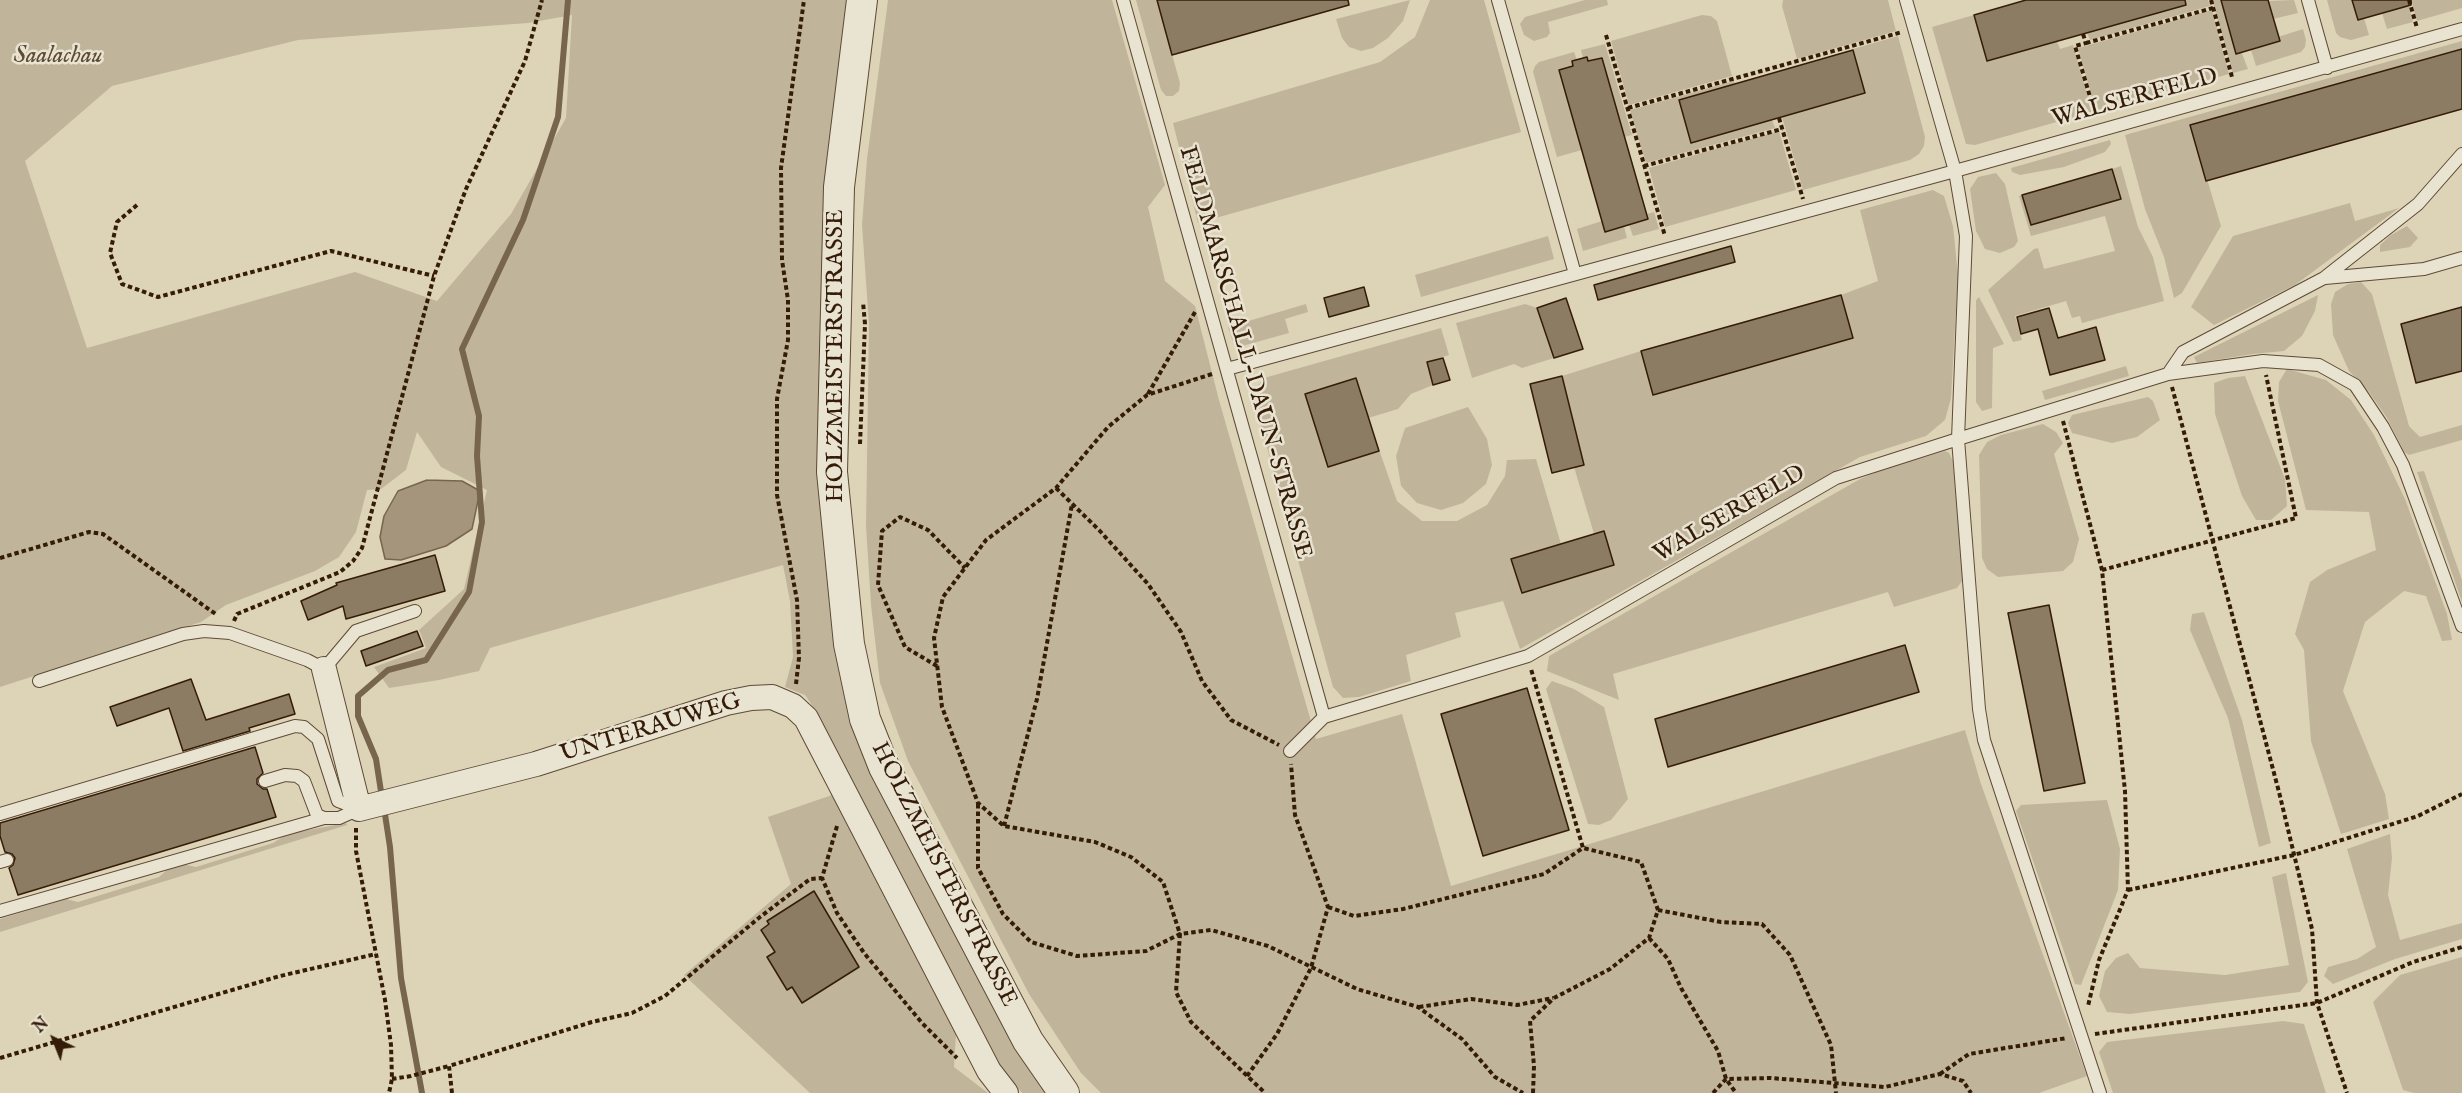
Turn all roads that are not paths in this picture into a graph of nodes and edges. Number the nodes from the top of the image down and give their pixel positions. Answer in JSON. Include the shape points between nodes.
{"nodes":[{"id":1,"x":862,"y":0,"type":"edge"},
{"id":2,"x":1123,"y":0,"type":"edge"},
{"id":3,"x":1498,"y":0,"type":"edge"},
{"id":4,"x":1906,"y":0,"type":"edge"},
{"id":5,"x":2308,"y":0,"type":"edge"},
{"id":6,"x":2462,"y":29,"type":"edge"},
{"id":7,"x":2327,"y":68,"type":"junction"},
{"id":8,"x":2462,"y":154,"type":"edge"},
{"id":9,"x":1954,"y":171,"type":"junction"},
{"id":10,"x":2462,"y":258,"type":"edge"},
{"id":11,"x":1575,"y":274,"type":"junction"},
{"id":12,"x":2324,"y":278,"type":"junction"},
{"id":13,"x":1227,"y":369,"type":"junction"},
{"id":14,"x":2168,"y":374,"type":"junction"},
{"id":15,"x":1958,"y":439,"type":"junction"},
{"id":16,"x":415,"y":612,"type":"dead end"},
{"id":17,"x":2462,"y":626,"type":"edge"},
{"id":18,"x":324,"y":669,"type":"junction"},
{"id":19,"x":39,"y":681,"type":"dead end"},
{"id":20,"x":1324,"y":717,"type":"junction"},
{"id":21,"x":1290,"y":751,"type":"road end"},
{"id":22,"x":265,"y":781,"type":"dead end"},
{"id":23,"x":364,"y":808,"type":"junction"},
{"id":24,"x":0,"y":814,"type":"edge"},
{"id":25,"x":324,"y":818,"type":"junction"},
{"id":26,"x":0,"y":911,"type":"edge"},
{"id":27,"x":1006,"y":1093,"type":"edge"},
{"id":28,"x":1064,"y":1093,"type":"edge"},
{"id":29,"x":2100,"y":1093,"type":"edge"}],
"edges":[{"from":1,"to":28,"type":"street","name":"HOLZMEISTERSTRASSE","via":[[838,187],[832,472],[849,644],[865,719],[884,767],[1028,1041]]},
{"from":2,"to":13,"type":"lane","name":"FELDMARSCHALL-DAUN-STRASSE"},
{"from":3,"to":11,"type":"lane"},
{"from":4,"to":9,"type":"lane"},
{"from":5,"to":7,"type":"lane"},
{"from":6,"to":7,"type":"lane","name":"WALSERFELD"},
{"from":7,"to":9,"type":"lane","name":"WALSERFELD"},
{"from":8,"to":12,"type":"lane","via":[[2418,204]]},
{"from":9,"to":11,"type":"lane","name":"WALSERFELD"},
{"from":9,"to":15,"type":"lane","via":[[1966,236]]},
{"from":10,"to":12,"type":"lane","via":[[2424,269]]},
{"from":11,"to":13,"type":"lane","name":"WALSERFELD"},
{"from":12,"to":14,"type":"lane","via":[[2182,352]]},
{"from":13,"to":20,"type":"lane","name":"FELDMARSCHALL-DAUN-STRASSE"},
{"from":14,"to":15,"type":"lane","name":"WALSERFELD"},
{"from":14,"to":17,"type":"lane","name":"WALSERFELD","via":[[2263,361],[2319,365],[2355,385],[2403,465]]},
{"from":15,"to":20,"type":"lane","name":"WALSERFELD","via":[[1836,478],[1528,656]]},
{"from":15,"to":29,"type":"lane","via":[[1978,709],[1984,740]]},
{"from":16,"to":18,"type":"lane","via":[[356,631]]},
{"from":18,"to":19,"type":"lane","via":[[230,633],[204,631],[183,634]]},
{"from":18,"to":23,"type":"street"},
{"from":20,"to":21,"type":"lane","name":"WALSERFELD"},
{"from":22,"to":25,"type":"lane","via":[[297,776],[304,781],[317,815]]},
{"from":23,"to":24,"type":"lane","via":[[338,801],[318,739],[295,726]]},
{"from":23,"to":25,"type":"lane","via":[[339,818]]},
{"from":23,"to":27,"type":"street","name":"UNTERAUWEG","via":[[536,764],[726,703],[772,697],[793,706],[806,718],[989,1071]]},
{"from":25,"to":26,"type":"lane"}]}
